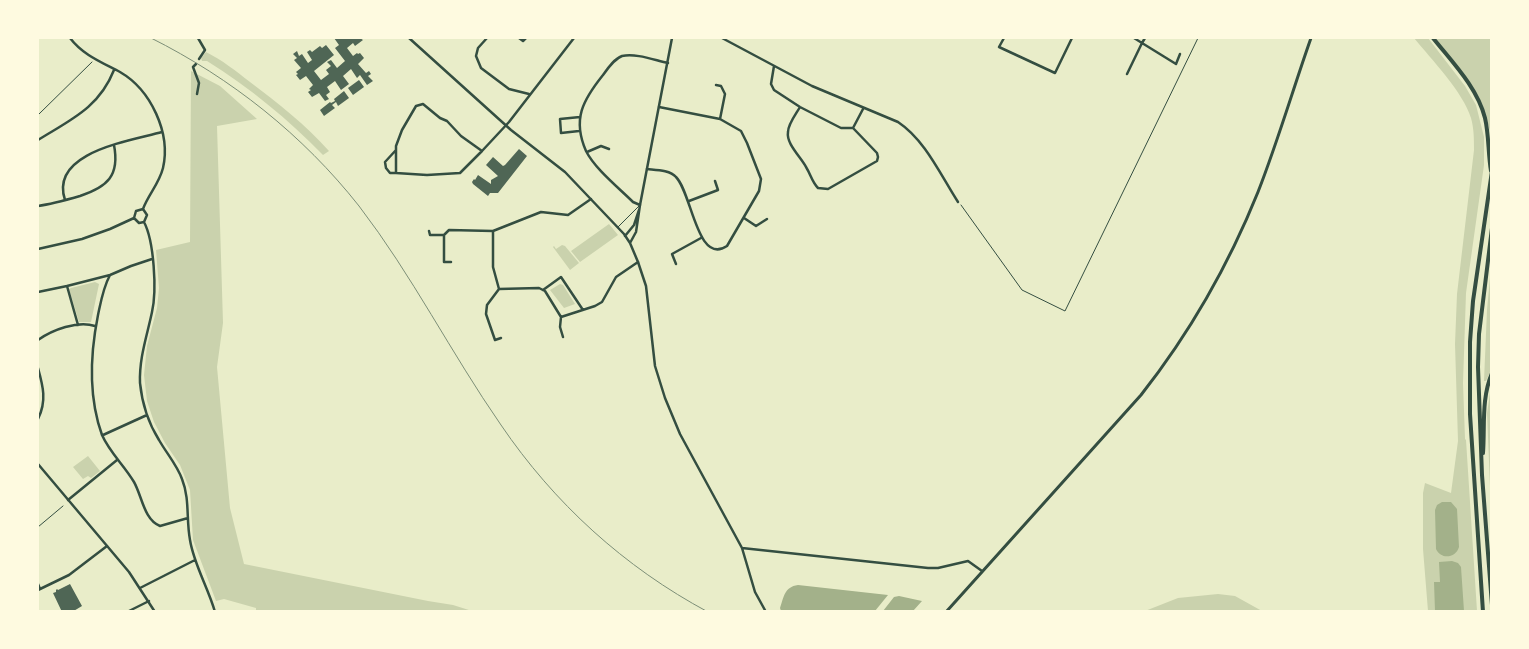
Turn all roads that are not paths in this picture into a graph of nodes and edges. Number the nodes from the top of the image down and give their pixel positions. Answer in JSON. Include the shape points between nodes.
{"nodes":[{"id":1,"x":70,"y":38,"type":"edge"},
{"id":2,"x":198,"y":38,"type":"edge"},
{"id":3,"x":409,"y":38,"type":"edge"},
{"id":4,"x":488,"y":38,"type":"edge"},
{"id":5,"x":519,"y":38,"type":"edge"},
{"id":6,"x":526,"y":38,"type":"edge"},
{"id":7,"x":574,"y":38,"type":"edge"},
{"id":8,"x":672,"y":38,"type":"edge"},
{"id":9,"x":722,"y":38,"type":"edge"},
{"id":10,"x":1004,"y":38,"type":"edge"},
{"id":11,"x":1072,"y":38,"type":"edge"},
{"id":12,"x":1134,"y":38,"type":"edge"},
{"id":13,"x":1145,"y":38,"type":"edge"},
{"id":14,"x":1311,"y":38,"type":"edge"},
{"id":15,"x":1433,"y":38,"type":"edge"},
{"id":16,"x":1142,"y":43,"type":"junction"},
{"id":17,"x":1180,"y":54,"type":"dead end"},
{"id":18,"x":199,"y":59,"type":"dead end"},
{"id":19,"x":668,"y":62,"type":"junction"},
{"id":20,"x":196,"y":64,"type":"dead end"},
{"id":21,"x":774,"y":66,"type":"junction"},
{"id":22,"x":114,"y":70,"type":"junction"},
{"id":23,"x":1127,"y":74,"type":"dead end"},
{"id":24,"x":716,"y":84,"type":"dead end"},
{"id":25,"x":197,"y":94,"type":"dead end"},
{"id":26,"x":529,"y":94,"type":"junction"},
{"id":27,"x":659,"y":107,"type":"junction"},
{"id":28,"x":800,"y":107,"type":"junction"},
{"id":29,"x":864,"y":109,"type":"junction"},
{"id":30,"x":580,"y":117,"type":"junction"},
{"id":31,"x":720,"y":119,"type":"junction"},
{"id":32,"x":506,"y":125,"type":"junction"},
{"id":33,"x":853,"y":128,"type":"junction"},
{"id":34,"x":580,"y":131,"type":"junction"},
{"id":35,"x":162,"y":132,"type":"junction"},
{"id":36,"x":38,"y":140,"type":"edge"},
{"id":37,"x":114,"y":145,"type":"junction"},
{"id":38,"x":609,"y":149,"type":"dead end"},
{"id":39,"x":396,"y":150,"type":"junction"},
{"id":40,"x":482,"y":152,"type":"junction"},
{"id":41,"x":587,"y":152,"type":"junction"},
{"id":42,"x":647,"y":169,"type":"junction"},
{"id":43,"x":1491,"y":172,"type":"edge"},
{"id":44,"x":396,"y":173,"type":"junction"},
{"id":45,"x":715,"y":181,"type":"dead end"},
{"id":46,"x":592,"y":198,"type":"junction"},
{"id":47,"x":65,"y":200,"type":"junction"},
{"id":48,"x":689,"y":201,"type":"junction"},
{"id":49,"x":958,"y":202,"type":"road end"},
{"id":50,"x":640,"y":205,"type":"junction"},
{"id":51,"x":38,"y":206,"type":"edge"},
{"id":52,"x":143,"y":210,"type":"junction"},
{"id":53,"x":639,"y":210,"type":"junction"},
{"id":54,"x":134,"y":218,"type":"junction"},
{"id":55,"x":744,"y":218,"type":"junction"},
{"id":56,"x":767,"y":219,"type":"dead end"},
{"id":57,"x":144,"y":222,"type":"junction"},
{"id":58,"x":618,"y":227,"type":"junction"},
{"id":59,"x":1492,"y":228,"type":"edge"},
{"id":60,"x":429,"y":231,"type":"dead end"},
{"id":61,"x":493,"y":231,"type":"junction"},
{"id":62,"x":444,"y":235,"type":"junction"},
{"id":63,"x":625,"y":235,"type":"junction"},
{"id":64,"x":702,"y":238,"type":"junction"},
{"id":65,"x":630,"y":243,"type":"junction"},
{"id":66,"x":38,"y":248,"type":"edge"},
{"id":67,"x":152,"y":259,"type":"junction"},
{"id":68,"x":451,"y":262,"type":"dead end"},
{"id":69,"x":638,"y":262,"type":"junction"},
{"id":70,"x":676,"y":264,"type":"dead end"},
{"id":71,"x":110,"y":275,"type":"junction"},
{"id":72,"x":66,"y":286,"type":"junction"},
{"id":73,"x":499,"y":288,"type":"junction"},
{"id":74,"x":543,"y":290,"type":"junction"},
{"id":75,"x":38,"y":292,"type":"edge"},
{"id":76,"x":583,"y":310,"type":"junction"},
{"id":77,"x":561,"y":317,"type":"junction"},
{"id":78,"x":78,"y":325,"type":"junction"},
{"id":79,"x":96,"y":326,"type":"junction"},
{"id":80,"x":563,"y":337,"type":"dead end"},
{"id":81,"x":501,"y":338,"type":"dead end"},
{"id":82,"x":38,"y":340,"type":"edge"},
{"id":83,"x":38,"y":368,"type":"edge"},
{"id":84,"x":1492,"y":373,"type":"edge"},
{"id":85,"x":147,"y":415,"type":"junction"},
{"id":86,"x":38,"y":419,"type":"edge"},
{"id":87,"x":103,"y":435,"type":"junction"},
{"id":88,"x":117,"y":460,"type":"junction"},
{"id":89,"x":38,"y":464,"type":"edge"},
{"id":90,"x":1482,"y":475,"type":"junction"},
{"id":91,"x":68,"y":500,"type":"junction"},
{"id":92,"x":188,"y":518,"type":"junction"},
{"id":93,"x":107,"y":546,"type":"junction"},
{"id":94,"x":742,"y":548,"type":"junction"},
{"id":95,"x":195,"y":560,"type":"junction"},
{"id":96,"x":982,"y":571,"type":"junction"},
{"id":97,"x":38,"y":584,"type":"edge"},
{"id":98,"x":140,"y":588,"type":"junction"},
{"id":99,"x":39,"y":589,"type":"edge"},
{"id":100,"x":149,"y":600,"type":"junction"},
{"id":101,"x":1492,"y":606,"type":"edge"},
{"id":102,"x":127,"y":612,"type":"edge"},
{"id":103,"x":155,"y":612,"type":"edge"},
{"id":104,"x":215,"y":612,"type":"edge"},
{"id":105,"x":766,"y":612,"type":"edge"},
{"id":106,"x":946,"y":612,"type":"edge"},
{"id":107,"x":1483,"y":612,"type":"edge"}],
"edges":[{"from":1,"to":22,"type":"street","via":[[94,59]]},
{"from":2,"to":18,"type":"street","via":[[205,50]]},
{"from":3,"to":32,"type":"street"},
{"from":4,"to":26,"type":"street","via":[[478,48],[476,56],[480,68],[510,89]]},
{"from":5,"to":6,"type":"street","via":[[523,41]]},
{"from":7,"to":26,"type":"street"},
{"from":8,"to":19,"type":"street"},
{"from":9,"to":21,"type":"street"},
{"from":10,"to":11,"type":"street","via":[[999,47],[1055,73]]},
{"from":12,"to":16,"type":"street"},
{"from":13,"to":16,"type":"street"},
{"from":14,"to":96,"type":"main road","via":[[1268,166],[1242,228],[1168,361]]},
{"from":15,"to":43,"type":"highway","via":[[1466,80],[1482,108]]},
{"from":16,"to":17,"type":"street","via":[[1176,64]]},
{"from":16,"to":23,"type":"street"},
{"from":19,"to":27,"type":"street"},
{"from":19,"to":30,"type":"street","via":[[621,57],[612,63],[588,93]]},
{"from":20,"to":25,"type":"street","via":[[193,67],[199,83]]},
{"from":21,"to":28,"type":"street","via":[[771,84],[774,90]]},
{"from":21,"to":29,"type":"street"},
{"from":22,"to":35,"type":"street","via":[[130,80],[148,100]]},
{"from":22,"to":36,"type":"street","via":[[91,106]]},
{"from":24,"to":31,"type":"street","via":[[725,94]]},
{"from":26,"to":32,"type":"street"},
{"from":27,"to":31,"type":"street"},
{"from":27,"to":42,"type":"street"},
{"from":28,"to":33,"type":"street","via":[[841,128]]},
{"from":28,"to":33,"type":"street","via":[[787,134],[818,188],[828,189],[877,161],[877,153]]},
{"from":29,"to":33,"type":"street"},
{"from":29,"to":49,"type":"street","via":[[909,129]]},
{"from":30,"to":34,"type":"street"},
{"from":30,"to":34,"type":"street","via":[[560,118],[561,133]]},
{"from":31,"to":55,"type":"street","via":[[741,131],[761,179],[760,191]]},
{"from":32,"to":40,"type":"street"},
{"from":32,"to":46,"type":"street"},
{"from":34,"to":41,"type":"street"},
{"from":35,"to":37,"type":"street"},
{"from":35,"to":52,"type":"street","via":[[163,169]]},
{"from":37,"to":47,"type":"street","via":[[90,154],[68,171],[62,184]]},
{"from":37,"to":47,"type":"street","via":[[116,166],[111,178],[96,190]]},
{"from":38,"to":41,"type":"street","via":[[600,146]]},
{"from":39,"to":40,"type":"street","via":[[402,130],[416,106],[423,104]]},
{"from":39,"to":44,"type":"street"},
{"from":39,"to":44,"type":"street","via":[[385,162],[390,173]]},
{"from":40,"to":44,"type":"street","via":[[460,173]]},
{"from":41,"to":50,"type":"street","via":[[595,164]]},
{"from":42,"to":48,"type":"street","via":[[675,175]]},
{"from":42,"to":50,"type":"street"},
{"from":43,"to":107,"type":"highway","via":[[1473,301],[1469,366]]},
{"from":45,"to":48,"type":"street","via":[[718,190]]},
{"from":46,"to":58,"type":"street"},
{"from":46,"to":61,"type":"street","via":[[568,215],[541,212]]},
{"from":47,"to":51,"type":"street"},
{"from":48,"to":64,"type":"street"},
{"from":50,"to":53,"type":"street"},
{"from":50,"to":58,"type":"lane"},
{"from":52,"to":54,"type":"street","via":[[136,211]]},
{"from":52,"to":57,"type":"street","via":[[148,215]]},
{"from":53,"to":63,"type":"street","via":[[633,228]]},
{"from":53,"to":65,"type":"street","via":[[636,232]]},
{"from":54,"to":57,"type":"street","via":[[139,223]]},
{"from":54,"to":66,"type":"street","via":[[95,235]]},
{"from":55,"to":56,"type":"street","via":[[756,226]]},
{"from":55,"to":64,"type":"street","via":[[723,248],[708,247]]},
{"from":57,"to":67,"type":"street","via":[[149,233]]},
{"from":58,"to":63,"type":"street"},
{"from":59,"to":90,"type":"highway","via":[[1479,334]]},
{"from":60,"to":62,"type":"street","via":[[430,235]]},
{"from":61,"to":62,"type":"street","via":[[449,230]]},
{"from":61,"to":73,"type":"street","via":[[493,267]]},
{"from":62,"to":68,"type":"street","via":[[444,262]]},
{"from":63,"to":65,"type":"street"},
{"from":64,"to":70,"type":"street","via":[[672,254]]},
{"from":65,"to":69,"type":"street"},
{"from":67,"to":71,"type":"street"},
{"from":67,"to":85,"type":"street","via":[[153,311],[141,358],[140,383]]},
{"from":69,"to":76,"type":"street","via":[[616,277],[602,302]]},
{"from":69,"to":94,"type":"street","via":[[646,286],[655,366],[665,398],[680,434]]},
{"from":71,"to":72,"type":"street"},
{"from":71,"to":79,"type":"street"},
{"from":72,"to":75,"type":"street"},
{"from":72,"to":78,"type":"street"},
{"from":73,"to":74,"type":"street"},
{"from":73,"to":81,"type":"street","via":[[487,306],[486,314],[495,340]]},
{"from":74,"to":76,"type":"street","via":[[562,277]]},
{"from":74,"to":77,"type":"street"},
{"from":76,"to":77,"type":"street"},
{"from":77,"to":80,"type":"street"},
{"from":78,"to":79,"type":"street"},
{"from":78,"to":82,"type":"street"},
{"from":79,"to":87,"type":"street","via":[[91,384]]},
{"from":83,"to":86,"type":"street","via":[[44,394]]},
{"from":84,"to":90,"type":"highway","via":[[1484,404]]},
{"from":85,"to":87,"type":"street"},
{"from":85,"to":92,"type":"street","via":[[182,479]]},
{"from":87,"to":88,"type":"street"},
{"from":88,"to":91,"type":"street"},
{"from":88,"to":92,"type":"street","via":[[134,482],[151,520],[160,526]]},
{"from":89,"to":91,"type":"street"},
{"from":90,"to":101,"type":"highway"},
{"from":91,"to":93,"type":"street"},
{"from":92,"to":95,"type":"street"},
{"from":93,"to":98,"type":"street"},
{"from":93,"to":99,"type":"street","via":[[69,575]]},
{"from":94,"to":96,"type":"street","via":[[928,568],[968,561]]},
{"from":94,"to":105,"type":"street"},
{"from":95,"to":98,"type":"street"},
{"from":95,"to":104,"type":"street"},
{"from":96,"to":106,"type":"main road"},
{"from":97,"to":99,"type":"street"},
{"from":98,"to":100,"type":"street"},
{"from":100,"to":102,"type":"street"},
{"from":100,"to":103,"type":"street"}]}
